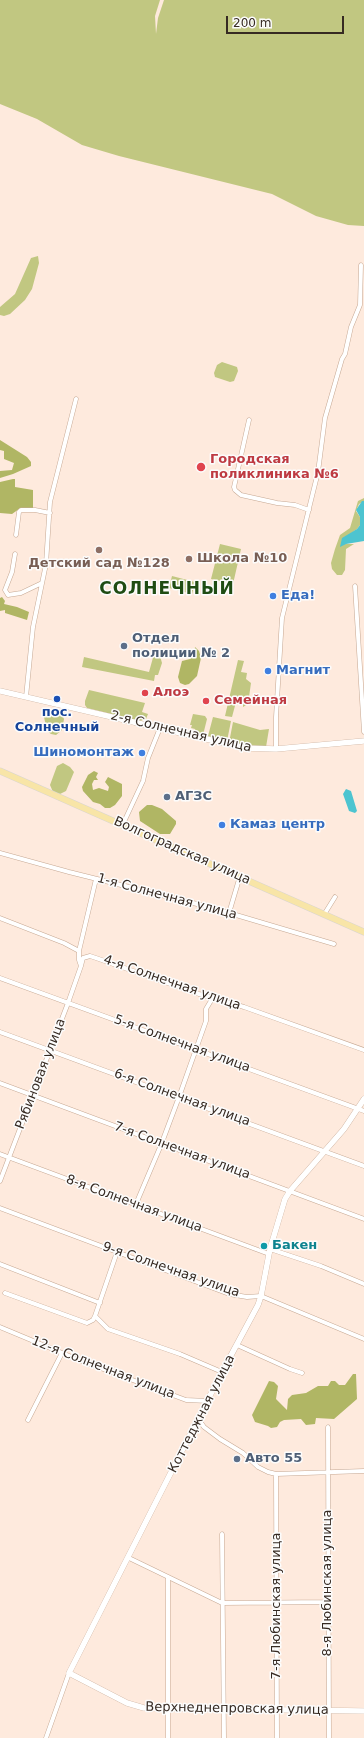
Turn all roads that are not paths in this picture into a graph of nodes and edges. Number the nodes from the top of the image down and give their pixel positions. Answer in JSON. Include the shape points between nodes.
{"nodes":[{"id":1,"x":361,"y":265,"type":"dead end"},
{"id":2,"x":76,"y":399,"type":"dead end"},
{"id":3,"x":249,"y":420,"type":"dead end"},
{"id":4,"x":308,"y":510,"type":"junction"},
{"id":5,"x":50,"y":513,"type":"junction"},
{"id":6,"x":16,"y":535,"type":"dead end"},
{"id":7,"x":15,"y":554,"type":"dead end"},
{"id":8,"x":42,"y":583,"type":"junction"},
{"id":9,"x":354,"y":586,"type":"dead end"},
{"id":10,"x":0,"y":691,"type":"edge"},
{"id":11,"x":26,"y":697,"type":"junction"},
{"id":12,"x":160,"y":728,"type":"junction"},
{"id":13,"x":364,"y":732,"type":"edge"},
{"id":14,"x":364,"y":741,"type":"edge"},
{"id":15,"x":276,"y":750,"type":"junction"},
{"id":16,"x":0,"y":771,"type":"edge"},
{"id":17,"x":123,"y":824,"type":"junction"},
{"id":18,"x":0,"y":853,"type":"edge"},
{"id":19,"x":240,"y":876,"type":"junction"},
{"id":20,"x":96,"y":879,"type":"junction"},
{"id":21,"x":335,"y":897,"type":"dead end"},
{"id":22,"x":229,"y":913,"type":"junction"},
{"id":23,"x":325,"y":913,"type":"junction"},
{"id":24,"x":0,"y":918,"type":"edge"},
{"id":25,"x":364,"y":932,"type":"edge"},
{"id":26,"x":334,"y":944,"type":"dead end"},
{"id":27,"x":79,"y":951,"type":"junction"},
{"id":28,"x":81,"y":966,"type":"junction"},
{"id":29,"x":0,"y":978,"type":"edge"},
{"id":30,"x":212,"y":999,"type":"junction"},
{"id":31,"x":68,"y":1003,"type":"junction"},
{"id":32,"x":0,"y":1032,"type":"edge"},
{"id":33,"x":196,"y":1048,"type":"junction"},
{"id":34,"x":50,"y":1050,"type":"junction"},
{"id":35,"x":364,"y":1050,"type":"edge"},
{"id":36,"x":0,"y":1084,"type":"edge"},
{"id":37,"x":33,"y":1096,"type":"junction"},
{"id":38,"x":179,"y":1097,"type":"junction"},
{"id":39,"x":364,"y":1099,"type":"edge"},
{"id":40,"x":361,"y":1110,"type":"edge"},
{"id":41,"x":161,"y":1144,"type":"junction"},
{"id":42,"x":326,"y":1150,"type":"junction"},
{"id":43,"x":0,"y":1154,"type":"edge"},
{"id":44,"x":10,"y":1158,"type":"junction"},
{"id":45,"x":364,"y":1166,"type":"edge"},
{"id":46,"x":0,"y":1181,"type":"edge"},
{"id":47,"x":290,"y":1191,"type":"junction"},
{"id":48,"x":136,"y":1204,"type":"junction"},
{"id":49,"x":0,"y":1208,"type":"edge"},
{"id":50,"x":364,"y":1219,"type":"edge"},
{"id":51,"x":117,"y":1252,"type":"junction"},
{"id":52,"x":269,"y":1252,"type":"junction"},
{"id":53,"x":0,"y":1264,"type":"edge"},
{"id":54,"x":364,"y":1284,"type":"edge"},
{"id":55,"x":5,"y":1293,"type":"dead end"},
{"id":56,"x":261,"y":1296,"type":"junction"},
{"id":57,"x":100,"y":1303,"type":"junction"},
{"id":58,"x":95,"y":1316,"type":"junction"},
{"id":59,"x":0,"y":1327,"type":"edge"},
{"id":60,"x":364,"y":1339,"type":"edge"},
{"id":61,"x":237,"y":1345,"type":"junction"},
{"id":62,"x":62,"y":1353,"type":"junction"},
{"id":63,"x":222,"y":1372,"type":"junction"},
{"id":64,"x":302,"y":1373,"type":"dead end"},
{"id":65,"x":208,"y":1401,"type":"junction"},
{"id":66,"x":28,"y":1420,"type":"dead end"},
{"id":67,"x":199,"y":1420,"type":"junction"},
{"id":68,"x":328,"y":1427,"type":"dead end"},
{"id":69,"x":364,"y":1471,"type":"edge"},
{"id":70,"x":328,"y":1472,"type":"junction"},
{"id":71,"x":276,"y":1474,"type":"junction"},
{"id":72,"x":222,"y":1534,"type":"dead end"},
{"id":73,"x":129,"y":1558,"type":"junction"},
{"id":74,"x":168,"y":1577,"type":"junction"},
{"id":75,"x":277,"y":1601,"type":"junction"},
{"id":76,"x":328,"y":1602,"type":"junction"},
{"id":77,"x":222,"y":1603,"type":"junction"},
{"id":78,"x":69,"y":1673,"type":"junction"},
{"id":79,"x":167,"y":1710,"type":"junction"},
{"id":80,"x":224,"y":1710,"type":"junction"},
{"id":81,"x":277,"y":1711,"type":"junction"},
{"id":82,"x":364,"y":1711,"type":"edge"},
{"id":83,"x":329,"y":1712,"type":"junction"},
{"id":84,"x":46,"y":1738,"type":"edge"},
{"id":85,"x":168,"y":1738,"type":"edge"},
{"id":86,"x":224,"y":1738,"type":"edge"},
{"id":87,"x":278,"y":1738,"type":"edge"},
{"id":88,"x":329,"y":1738,"type":"edge"}],
"edges":[{"from":1,"to":4,"type":"street","via":[[360,305],[350,327],[345,354],[324,418],[319,464]]},
{"from":2,"to":5,"type":"street","via":[[50,502]]},
{"from":3,"to":4,"type":"street","via":[[235,490],[241,495],[295,505]]},
{"from":4,"to":15,"type":"street","via":[[282,618]]},
{"from":5,"to":6,"type":"street","via":[[24,510],[19,512]]},
{"from":5,"to":8,"type":"street"},
{"from":7,"to":8,"type":"street","via":[[5,590],[8,595],[21,593]]},
{"from":8,"to":11,"type":"street","via":[[33,627]]},
{"from":9,"to":13,"type":"street"},
{"from":10,"to":11,"type":"street","name":"2-я Солнечная улица"},
{"from":11,"to":12,"type":"street","name":"2-я Солнечная улица"},
{"from":12,"to":15,"type":"street","name":"2-я Солнечная улица","via":[[245,748]]},
{"from":12,"to":17,"type":"street","via":[[148,758],[143,781]]},
{"from":14,"to":15,"type":"street","name":"2-я Солнечная улица"},
{"from":16,"to":17,"type":"main road","name":"Волгоградская улица"},
{"from":17,"to":19,"type":"main road","name":"Волгоградская улица"},
{"from":18,"to":20,"type":"street","name":"1-я Солнечная улица"},
{"from":19,"to":22,"type":"street"},
{"from":19,"to":23,"type":"main road","name":"Волгоградская улица"},
{"from":20,"to":22,"type":"street","name":"1-я Солнечная улица"},
{"from":20,"to":27,"type":"street"},
{"from":21,"to":23,"type":"street"},
{"from":22,"to":26,"type":"street","name":"1-я Солнечная улица"},
{"from":23,"to":25,"type":"main road","name":"Волгоградская улица"},
{"from":24,"to":27,"type":"street"},
{"from":27,"to":28,"type":"street"},
{"from":28,"to":30,"type":"street","name":"4-я Солнечная улица","via":[[83,958],[90,956]]},
{"from":28,"to":31,"type":"street","name":"Рябиновая улица"},
{"from":29,"to":31,"type":"street","name":"5-я Солнечная улица"},
{"from":30,"to":33,"type":"street","via":[[206,1009],[206,1021]]},
{"from":30,"to":35,"type":"street","name":"4-я Солнечная улица","via":[[244,1007]]},
{"from":31,"to":33,"type":"street","name":"5-я Солнечная улица"},
{"from":31,"to":34,"type":"street","name":"Рябиновая улица"},
{"from":32,"to":34,"type":"street","name":"6-я Солнечная улица"},
{"from":33,"to":38,"type":"street"},
{"from":33,"to":40,"type":"street","name":"5-я Солнечная улица"},
{"from":34,"to":37,"type":"street","name":"Рябиновая улица"},
{"from":34,"to":38,"type":"street","name":"6-я Солнечная улица"},
{"from":36,"to":37,"type":"street","name":"7-я Солнечная улица"},
{"from":37,"to":41,"type":"street","name":"7-я Солнечная улица"},
{"from":37,"to":44,"type":"street","name":"Рябиновая улица"},
{"from":38,"to":41,"type":"street"},
{"from":38,"to":42,"type":"street","name":"6-я Солнечная улица"},
{"from":39,"to":40,"type":"street","name":"Коттеджная улица"},
{"from":40,"to":42,"type":"street","name":"Коттеджная улица"},
{"from":41,"to":47,"type":"street","name":"7-я Солнечная улица"},
{"from":41,"to":48,"type":"street"},
{"from":42,"to":45,"type":"street","name":"6-я Солнечная улица"},
{"from":42,"to":47,"type":"street","name":"Коттеджная улица"},
{"from":43,"to":44,"type":"street","name":"8-я Солнечная улица"},
{"from":44,"to":46,"type":"street","name":"Рябиновая улица"},
{"from":44,"to":48,"type":"street","name":"8-я Солнечная улица"},
{"from":47,"to":50,"type":"street","name":"7-я Солнечная улица"},
{"from":47,"to":52,"type":"street","name":"Коттеджная улица","via":[[280,1212]]},
{"from":48,"to":52,"type":"street","name":"8-я Солнечная улица"},
{"from":49,"to":51,"type":"street","name":"9-я Солнечная улица"},
{"from":51,"to":56,"type":"street","name":"9-я Солнечная улица","via":[[230,1294]]},
{"from":51,"to":57,"type":"street"},
{"from":52,"to":54,"type":"street","name":"8-я Солнечная улица","via":[[321,1266]]},
{"from":52,"to":56,"type":"street","name":"Коттеджная улица"},
{"from":53,"to":57,"type":"street"},
{"from":55,"to":58,"type":"street","via":[[87,1323]]},
{"from":56,"to":60,"type":"street","name":"9-я Солнечная улица"},
{"from":56,"to":61,"type":"street","name":"Коттеджная улица"},
{"from":57,"to":58,"type":"street"},
{"from":58,"to":63,"type":"street","via":[[108,1329],[180,1354]]},
{"from":59,"to":62,"type":"street","name":"12-я Солнечная улица"},
{"from":61,"to":63,"type":"street","name":"Коттеджная улица"},
{"from":61,"to":64,"type":"street"},
{"from":62,"to":65,"type":"street","name":"12-я Солнечная улица","via":[[186,1400]]},
{"from":62,"to":66,"type":"street"},
{"from":63,"to":65,"type":"street","name":"Коттеджная улица"},
{"from":65,"to":67,"type":"street","name":"Коттеджная улица"},
{"from":67,"to":71,"type":"street","via":[[204,1427],[244,1453],[263,1470]]},
{"from":67,"to":73,"type":"street","name":"Коттеджная улица"},
{"from":68,"to":70,"type":"street","name":"8-я Любинская улица"},
{"from":69,"to":70,"type":"street"},
{"from":70,"to":71,"type":"street"},
{"from":70,"to":76,"type":"street","name":"8-я Любинская улица"},
{"from":71,"to":75,"type":"street","name":"7-я Любинская улица"},
{"from":72,"to":77,"type":"street"},
{"from":73,"to":74,"type":"street"},
{"from":73,"to":78,"type":"street","name":"Коттеджная улица"},
{"from":74,"to":77,"type":"street"},
{"from":74,"to":79,"type":"street"},
{"from":75,"to":76,"type":"street"},
{"from":75,"to":77,"type":"street"},
{"from":75,"to":81,"type":"street","name":"7-я Любинская улица"},
{"from":76,"to":83,"type":"street","name":"8-я Любинская улица"},
{"from":77,"to":80,"type":"street"},
{"from":78,"to":79,"type":"street","name":"Верхнеднепровская улица","via":[[137,1707]]},
{"from":78,"to":84,"type":"street","name":"Коттеджная улица"},
{"from":79,"to":80,"type":"street","name":"Верхнеднепровская улица"},
{"from":79,"to":85,"type":"street"},
{"from":80,"to":81,"type":"street","name":"Верхнеднепровская улица"},
{"from":80,"to":86,"type":"street"},
{"from":81,"to":83,"type":"street","name":"Верхнеднепровская улица"},
{"from":81,"to":87,"type":"street","name":"7-я Любинская улица"},
{"from":82,"to":83,"type":"street","name":"Верхнеднепровская улица"},
{"from":83,"to":88,"type":"street","name":"8-я Любинская улица"}]}
